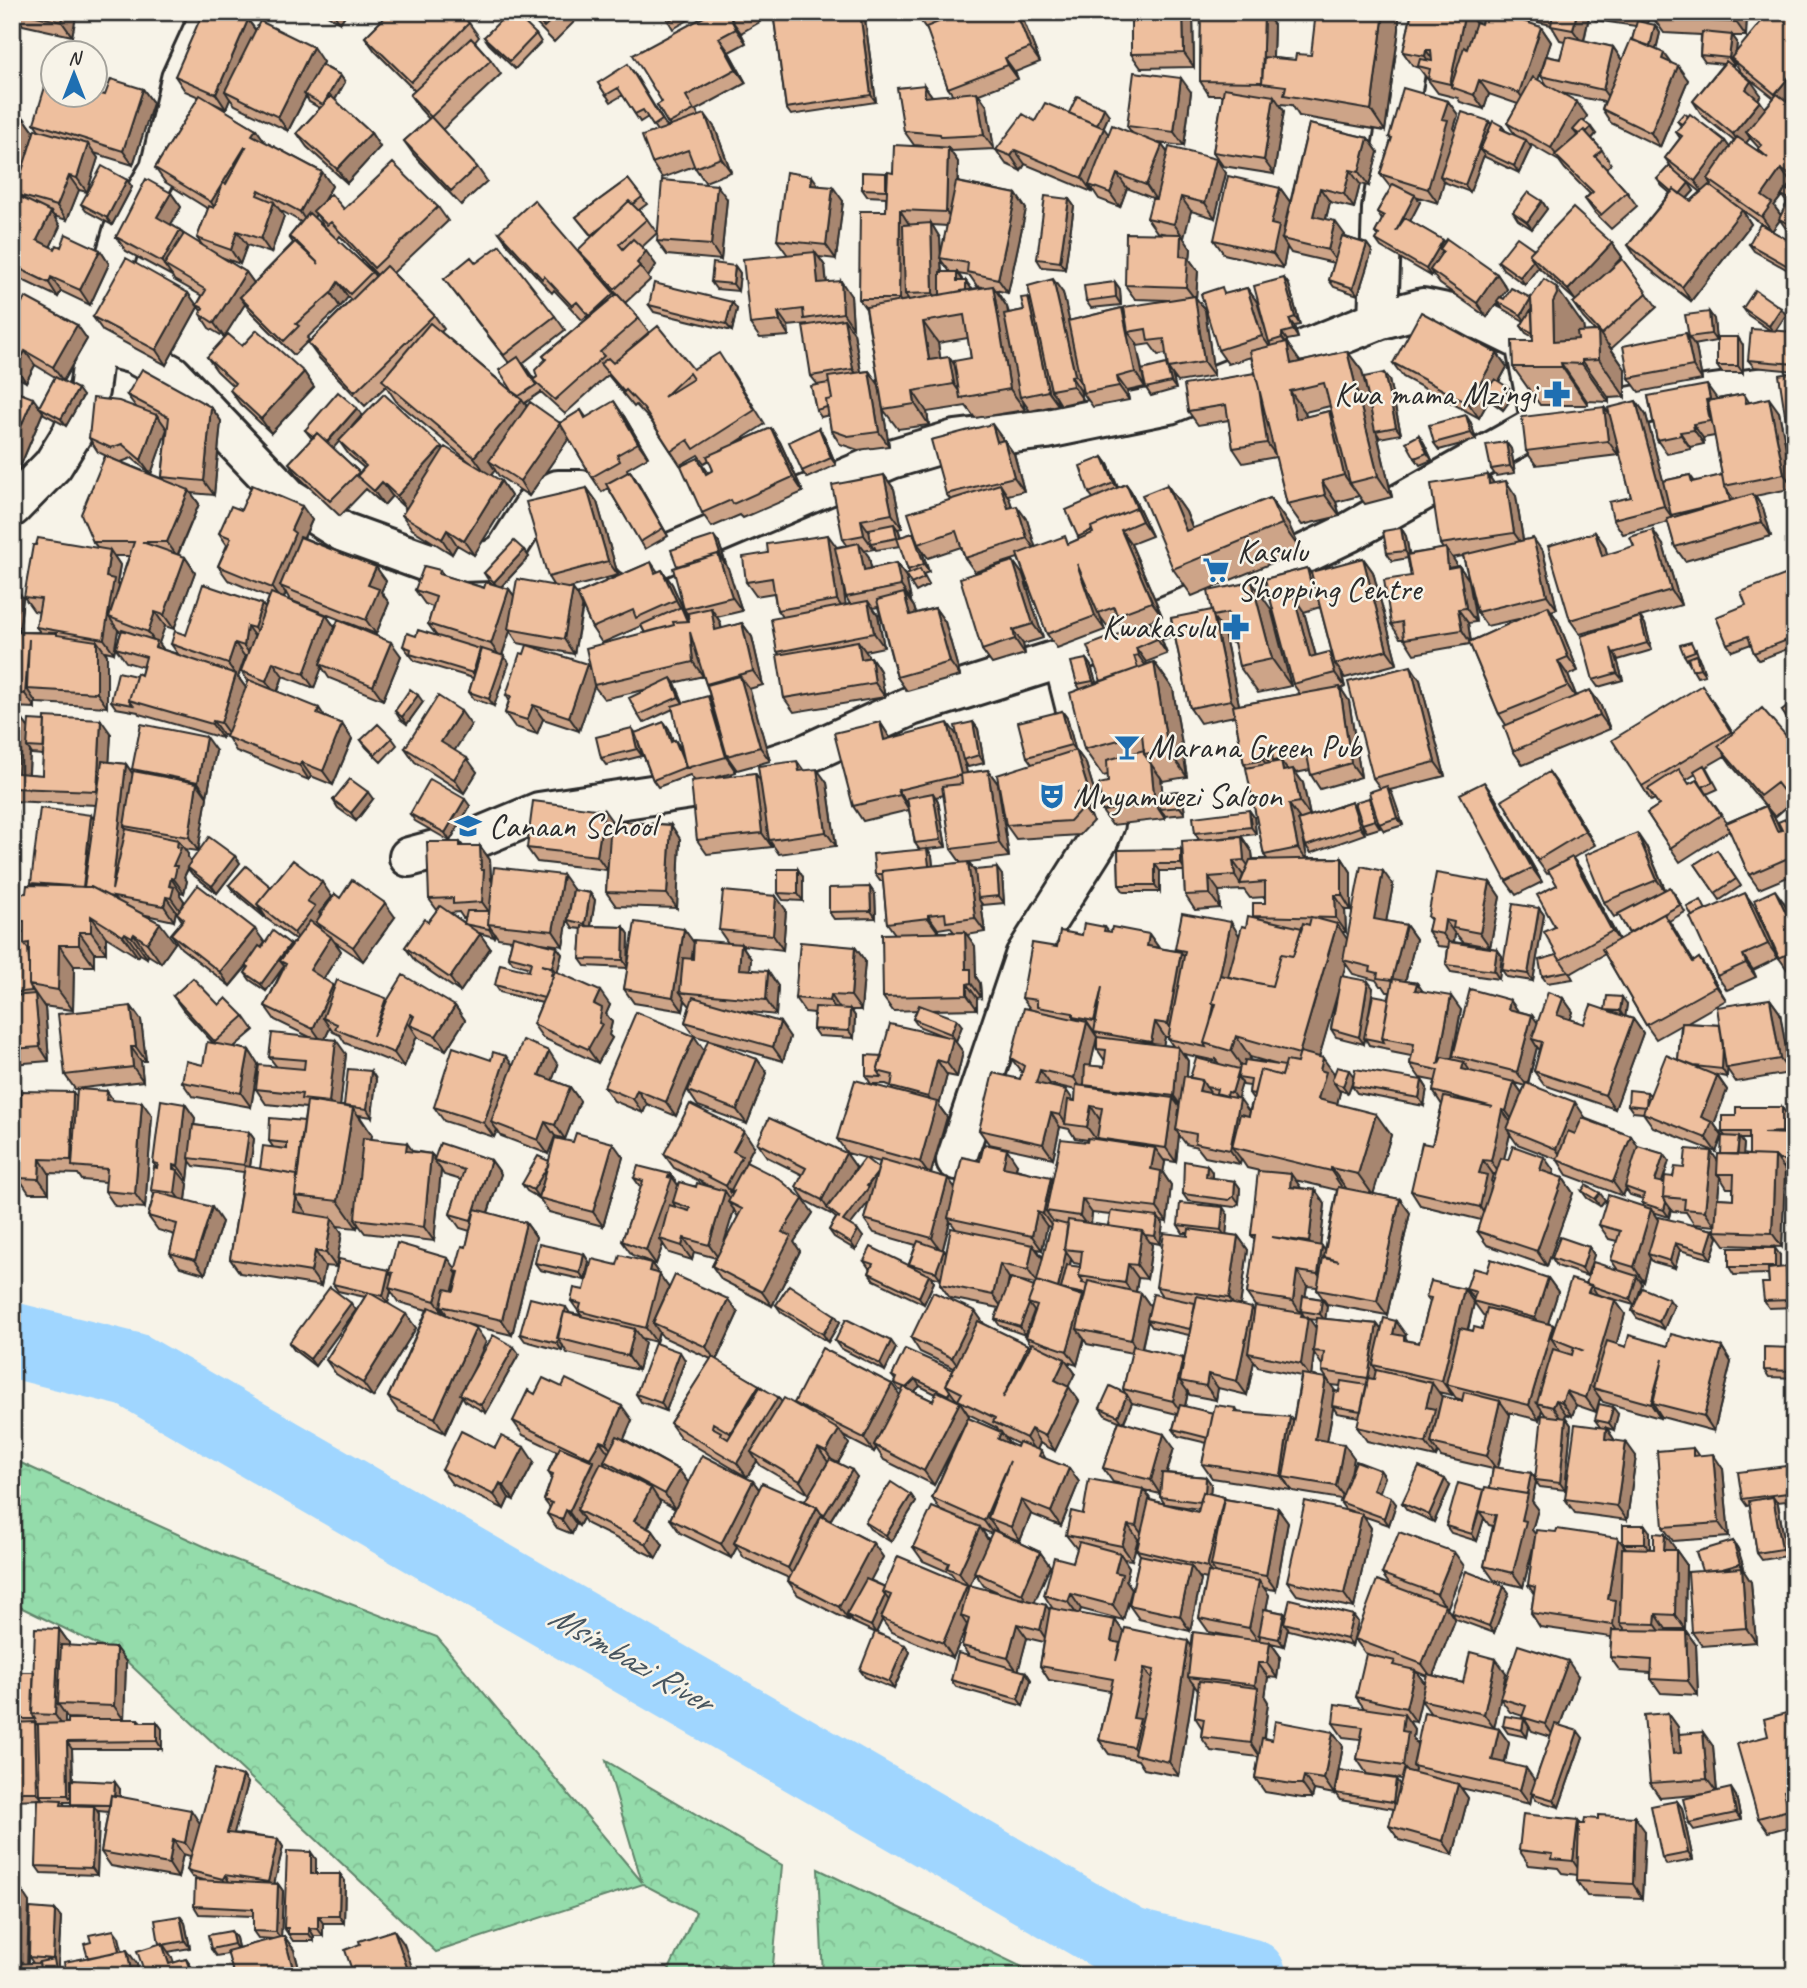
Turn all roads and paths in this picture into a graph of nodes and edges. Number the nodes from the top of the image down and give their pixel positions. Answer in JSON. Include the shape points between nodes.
{"nodes":[{"id":1,"x":222,"y":12,"type":"edge"},
{"id":2,"x":1415,"y":12,"type":"edge"},
{"id":3,"x":12,"y":282,"type":"edge"},
{"id":4,"x":1378,"y":320,"type":"junction"},
{"id":5,"x":95,"y":330,"type":"junction"},
{"id":6,"x":1788,"y":384,"type":"edge"},
{"id":7,"x":1541,"y":424,"type":"junction"},
{"id":8,"x":1795,"y":461,"type":"edge"},
{"id":9,"x":12,"y":507,"type":"edge"},
{"id":10,"x":1063,"y":659,"type":"junction"},
{"id":11,"x":410,"y":856,"type":"dead end"},
{"id":12,"x":956,"y":1160,"type":"dead end"}],
"edges":[{"from":1,"to":5,"type":"street","via":[[208,20],[181,79],[160,169],[123,232]]},
{"from":2,"to":4,"type":"street","via":[[1382,209]]},
{"from":3,"to":5,"type":"street"},
{"from":4,"to":5,"type":"street","via":[[1169,404],[1047,429],[955,440],[891,459],[654,560],[632,556],[605,498],[581,490],[558,490],[538,500],[505,552],[475,564],[429,563],[343,532],[289,498],[172,375]]},
{"from":4,"to":7,"type":"street","via":[[1423,308],[1443,310],[1480,320],[1525,342]]},
{"from":5,"to":9,"type":"street","via":[[89,391],[72,434],[53,465]]},
{"from":6,"to":7,"type":"street","via":[[1654,402]]},
{"from":6,"to":8,"type":"street"},
{"from":7,"to":10,"type":"street","via":[[1337,538],[1234,588]]},
{"from":10,"to":11,"type":"street","via":[[911,706],[806,754],[711,786],[539,812],[472,840]]},
{"from":10,"to":12,"type":"street","via":[[1105,824],[1025,956]]}]}
